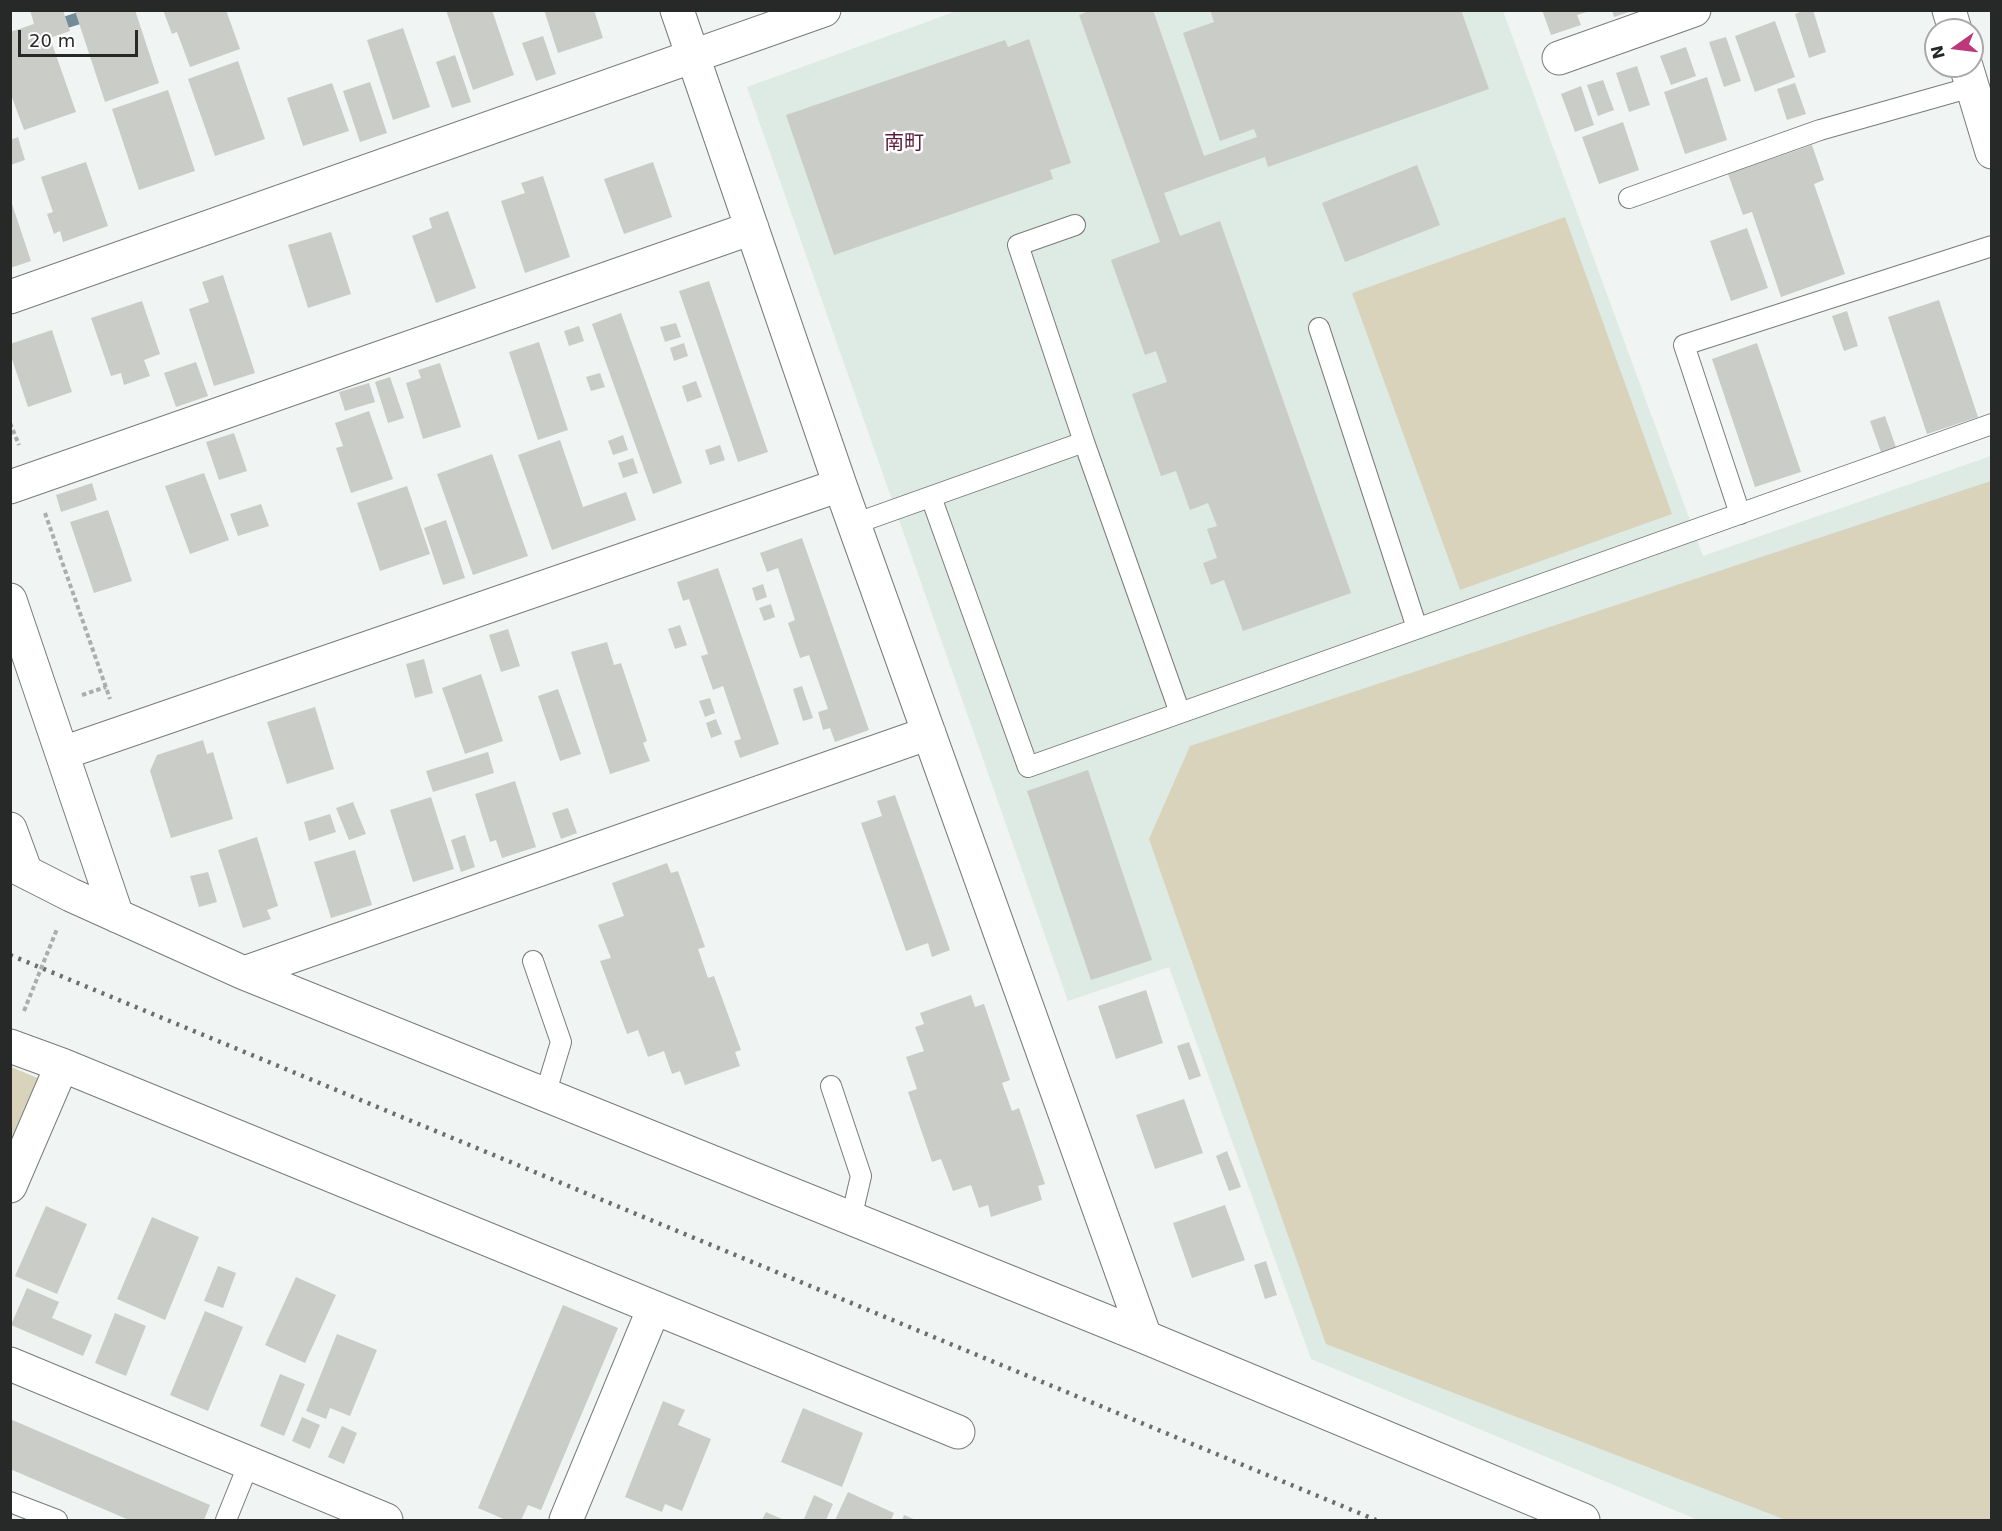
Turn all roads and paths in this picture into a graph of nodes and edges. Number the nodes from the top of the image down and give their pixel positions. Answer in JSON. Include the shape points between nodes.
{"nodes":[{"id":1,"x":676,"y":10,"type":"edge"},
{"id":2,"x":824,"y":10,"type":"edge"},
{"id":3,"x":1694,"y":10,"type":"edge"},
{"id":4,"x":693,"y":57,"type":"junction"},
{"id":5,"x":1558,"y":58,"type":"dead end"},
{"id":6,"x":1966,"y":78,"type":"edge"},
{"id":7,"x":1969,"y":78,"type":"edge"},
{"id":8,"x":1992,"y":152,"type":"edge"},
{"id":9,"x":1629,"y":198,"type":"dead end"},
{"id":10,"x":1075,"y":225,"type":"dead end"},
{"id":11,"x":752,"y":228,"type":"junction"},
{"id":12,"x":1992,"y":246,"type":"edge"},
{"id":13,"x":10,"y":297,"type":"edge"},
{"id":14,"x":1319,"y":328,"type":"dead end"},
{"id":15,"x":10,"y":423,"type":"edge"},
{"id":16,"x":1992,"y":424,"type":"edge"},
{"id":17,"x":1084,"y":442,"type":"junction"},
{"id":18,"x":22,"y":484,"type":"edge"},
{"id":19,"x":840,"y":485,"type":"junction"},
{"id":20,"x":931,"y":497,"type":"junction"},
{"id":21,"x":1740,"y":514,"type":"junction"},
{"id":22,"x":854,"y":524,"type":"junction"},
{"id":23,"x":10,"y":600,"type":"edge"},
{"id":24,"x":1417,"y":628,"type":"junction"},
{"id":25,"x":1180,"y":713,"type":"junction"},
{"id":26,"x":122,"y":732,"type":"junction"},
{"id":27,"x":928,"y":733,"type":"junction"},
{"id":28,"x":63,"y":753,"type":"junction"},
{"id":29,"x":10,"y":829,"type":"edge"},
{"id":30,"x":18,"y":867,"type":"edge"},
{"id":31,"x":71,"y":895,"type":"junction"},
{"id":32,"x":117,"y":916,"type":"junction"},
{"id":33,"x":533,"y":961,"type":"dead end"},
{"id":34,"x":244,"y":973,"type":"junction"},
{"id":35,"x":11,"y":1046,"type":"edge"},
{"id":36,"x":62,"y":1065,"type":"junction"},
{"id":37,"x":831,"y":1086,"type":"dead end"},
{"id":38,"x":545,"y":1095,"type":"junction"},
{"id":39,"x":10,"y":1186,"type":"edge"},
{"id":40,"x":851,"y":1219,"type":"junction"},
{"id":41,"x":654,"y":1308,"type":"junction"},
{"id":42,"x":1145,"y":1337,"type":"junction"},
{"id":43,"x":10,"y":1364,"type":"edge"},
{"id":44,"x":958,"y":1432,"type":"dead end"},
{"id":45,"x":249,"y":1463,"type":"junction"},
{"id":46,"x":10,"y":1502,"type":"edge"},
{"id":47,"x":57,"y":1521,"type":"edge"},
{"id":48,"x":226,"y":1521,"type":"edge"},
{"id":49,"x":386,"y":1521,"type":"edge"},
{"id":50,"x":566,"y":1521,"type":"edge"},
{"id":51,"x":1583,"y":1521,"type":"edge"}],
"edges":[{"from":1,"to":4,"type":"street"},
{"from":2,"to":4,"type":"street"},
{"from":3,"to":5,"type":"street"},
{"from":4,"to":11,"type":"street"},
{"from":4,"to":13,"type":"street"},
{"from":6,"to":9,"type":"lane"},
{"from":7,"to":8,"type":"street"},
{"from":10,"to":17,"type":"lane","via":[[1018,245]]},
{"from":11,"to":18,"type":"street"},
{"from":11,"to":19,"type":"street"},
{"from":12,"to":21,"type":"lane","via":[[1684,345]]},
{"from":14,"to":24,"type":"lane"},
{"from":15,"to":18,"type":"path"},
{"from":16,"to":21,"type":"lane"},
{"from":17,"to":20,"type":"lane"},
{"from":17,"to":25,"type":"lane"},
{"from":18,"to":26,"type":"path"},
{"from":19,"to":22,"type":"street"},
{"from":19,"to":26,"type":"street"},
{"from":20,"to":22,"type":"lane"},
{"from":20,"to":25,"type":"lane","via":[[1028,767]]},
{"from":21,"to":24,"type":"lane"},
{"from":22,"to":27,"type":"street"},
{"from":23,"to":28,"type":"street"},
{"from":24,"to":25,"type":"lane"},
{"from":26,"to":28,"type":"street"},
{"from":27,"to":34,"type":"street"},
{"from":27,"to":42,"type":"street"},
{"from":28,"to":32,"type":"street"},
{"from":29,"to":30,"type":"street"},
{"from":30,"to":31,"type":"street"},
{"from":31,"to":32,"type":"street"},
{"from":31,"to":35,"type":"path"},
{"from":32,"to":34,"type":"street"},
{"from":33,"to":38,"type":"lane","via":[[561,1042]]},
{"from":34,"to":38,"type":"street"},
{"from":35,"to":36,"type":"street"},
{"from":36,"to":39,"type":"street"},
{"from":36,"to":41,"type":"street"},
{"from":37,"to":40,"type":"lane","via":[[861,1176]]},
{"from":38,"to":40,"type":"street"},
{"from":40,"to":42,"type":"street"},
{"from":41,"to":44,"type":"street"},
{"from":41,"to":50,"type":"street"},
{"from":42,"to":51,"type":"street"},
{"from":43,"to":45,"type":"street"},
{"from":45,"to":48,"type":"lane"},
{"from":45,"to":49,"type":"street"},
{"from":46,"to":47,"type":"lane"}]}
